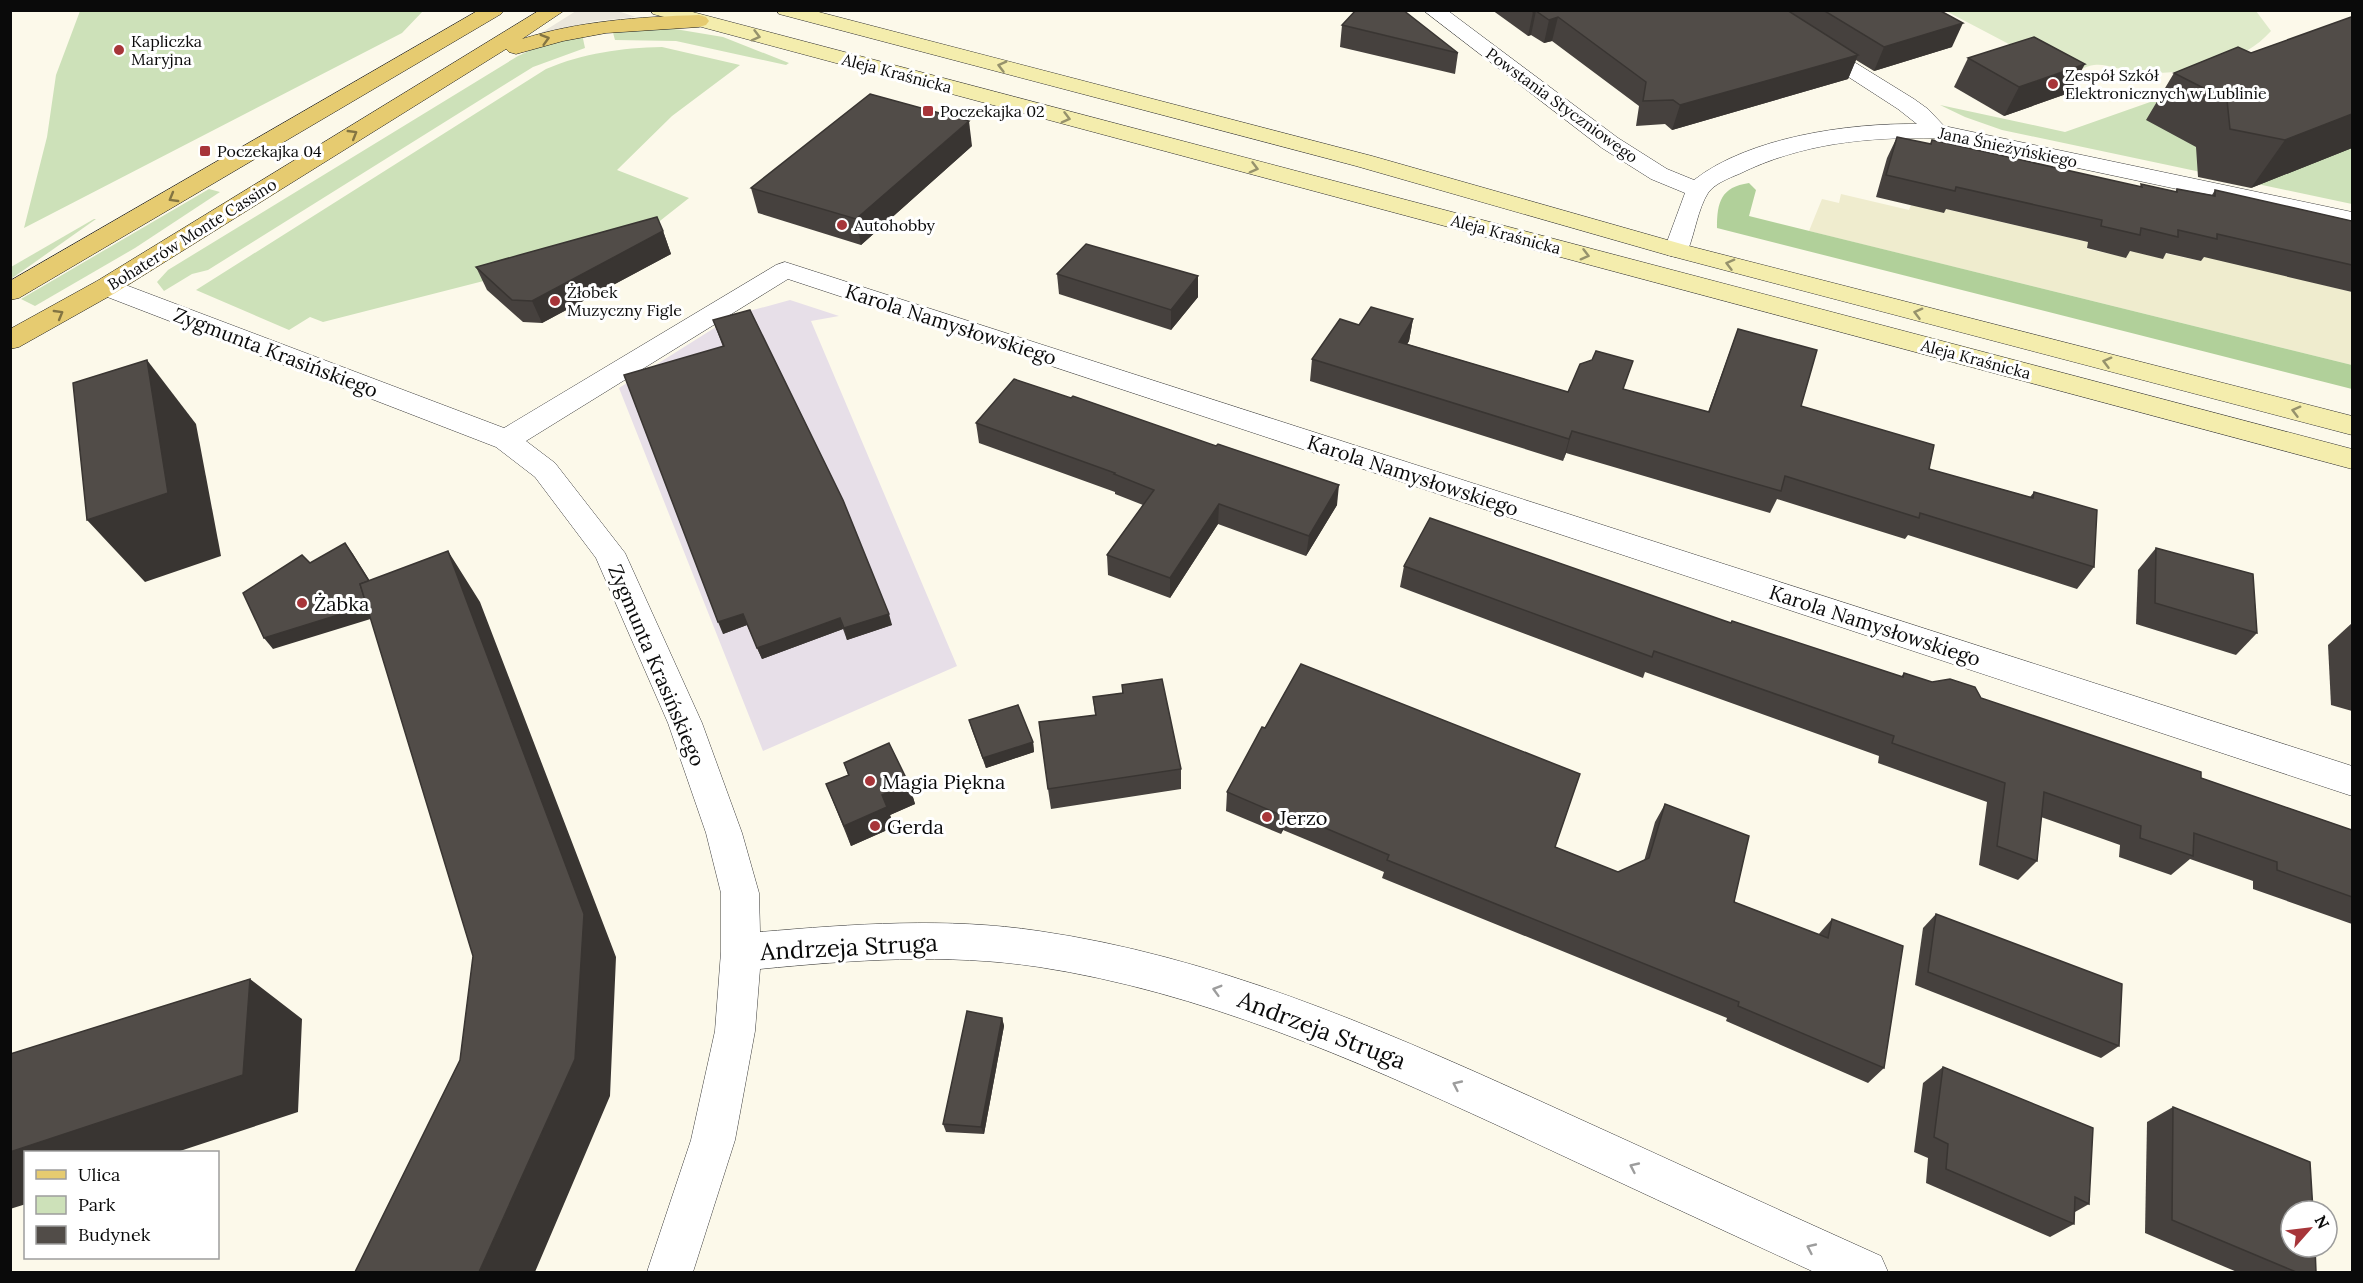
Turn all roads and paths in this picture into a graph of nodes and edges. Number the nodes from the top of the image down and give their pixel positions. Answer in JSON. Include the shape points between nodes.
{"nodes":[{"id":1,"x":461,"y":10,"type":"edge"},
{"id":2,"x":494,"y":10,"type":"edge"},
{"id":3,"x":555,"y":10,"type":"edge"},
{"id":4,"x":660,"y":10,"type":"edge"},
{"id":5,"x":786,"y":10,"type":"edge"},
{"id":6,"x":1433,"y":10,"type":"edge"},
{"id":7,"x":1755,"y":10,"type":"edge"},
{"id":8,"x":699,"y":21,"type":"junction"},
{"id":9,"x":430,"y":49,"type":"junction"},
{"id":10,"x":470,"y":65,"type":"junction"},
{"id":11,"x":1936,"y":131,"type":"junction"},
{"id":12,"x":1698,"y":190,"type":"junction"},
{"id":13,"x":2352,"y":219,"type":"edge"},
{"id":14,"x":1676,"y":250,"type":"junction"},
{"id":15,"x":106,"y":286,"type":"junction"},
{"id":16,"x":10,"y":292,"type":"edge"},
{"id":17,"x":10,"y":341,"type":"edge"},
{"id":18,"x":2352,"y":426,"type":"edge"},
{"id":19,"x":506,"y":440,"type":"junction"},
{"id":20,"x":2352,"y":459,"type":"edge"},
{"id":21,"x":2352,"y":781,"type":"edge"},
{"id":22,"x":741,"y":952,"type":"junction"},
{"id":23,"x":670,"y":1272,"type":"edge"},
{"id":24,"x":1864,"y":1272,"type":"edge"}],
"edges":[{"from":1,"to":9,"type":"main road"},
{"from":2,"to":9,"type":"main road","name":"Bohaterów Monte Cassino"},
{"from":3,"to":10,"type":"main road","name":"Bohaterów Monte Cassino"},
{"from":4,"to":8,"type":"main road","name":"Aleja Kraśnicka"},
{"from":14,"to":5,"type":"main road","name":"Aleja Kraśnicka","one_way":true,"via":[[1364,161]]},
{"from":6,"to":12,"type":"street","name":"Powstania Styczniowego","via":[[1610,143],[1659,174]]},
{"from":7,"to":11,"type":"street","via":[[1906,104]]},
{"from":10,"to":8,"type":"main road","one_way":true,"via":[[528,44],[596,27]]},
{"from":8,"to":20,"type":"main road","name":"Aleja Kraśnicka","one_way":true},
{"from":9,"to":16,"type":"main road","name":"Bohaterów Monte Cassino","one_way":true},
{"from":15,"to":10,"type":"main road","name":"Bohaterów Monte Cassino","one_way":true},
{"from":11,"to":12,"type":"street","name":"Jana Śnieżyńskiego","via":[[1838,134],[1789,145],[1728,169]]},
{"from":11,"to":13,"type":"street","name":"Jana Śnieżyńskiego"},
{"from":12,"to":14,"type":"street"},
{"from":18,"to":14,"type":"main road","name":"Aleja Kraśnicka","one_way":true},
{"from":17,"to":15,"type":"main road","name":"Bohaterów Monte Cassino","one_way":true},
{"from":15,"to":19,"type":"street","name":"Zygmunta Krasińskiego"},
{"from":19,"to":21,"type":"street","name":"Karola Namysłowskiego","via":[[785,270]]},
{"from":19,"to":22,"type":"street","name":"Zygmunta Krasińskiego","via":[[545,470],[609,553],[639,616],[685,723],[724,833],[740,892]]},
{"from":22,"to":23,"type":"street","name":"Zygmunta Krasińskiego","via":[[735,1031],[712,1140]]},
{"from":24,"to":22,"type":"street","name":"Andrzeja Struga","one_way":true,"via":[[1401,1059],[1246,999],[1144,969],[1037,949],[930,940]]}]}
